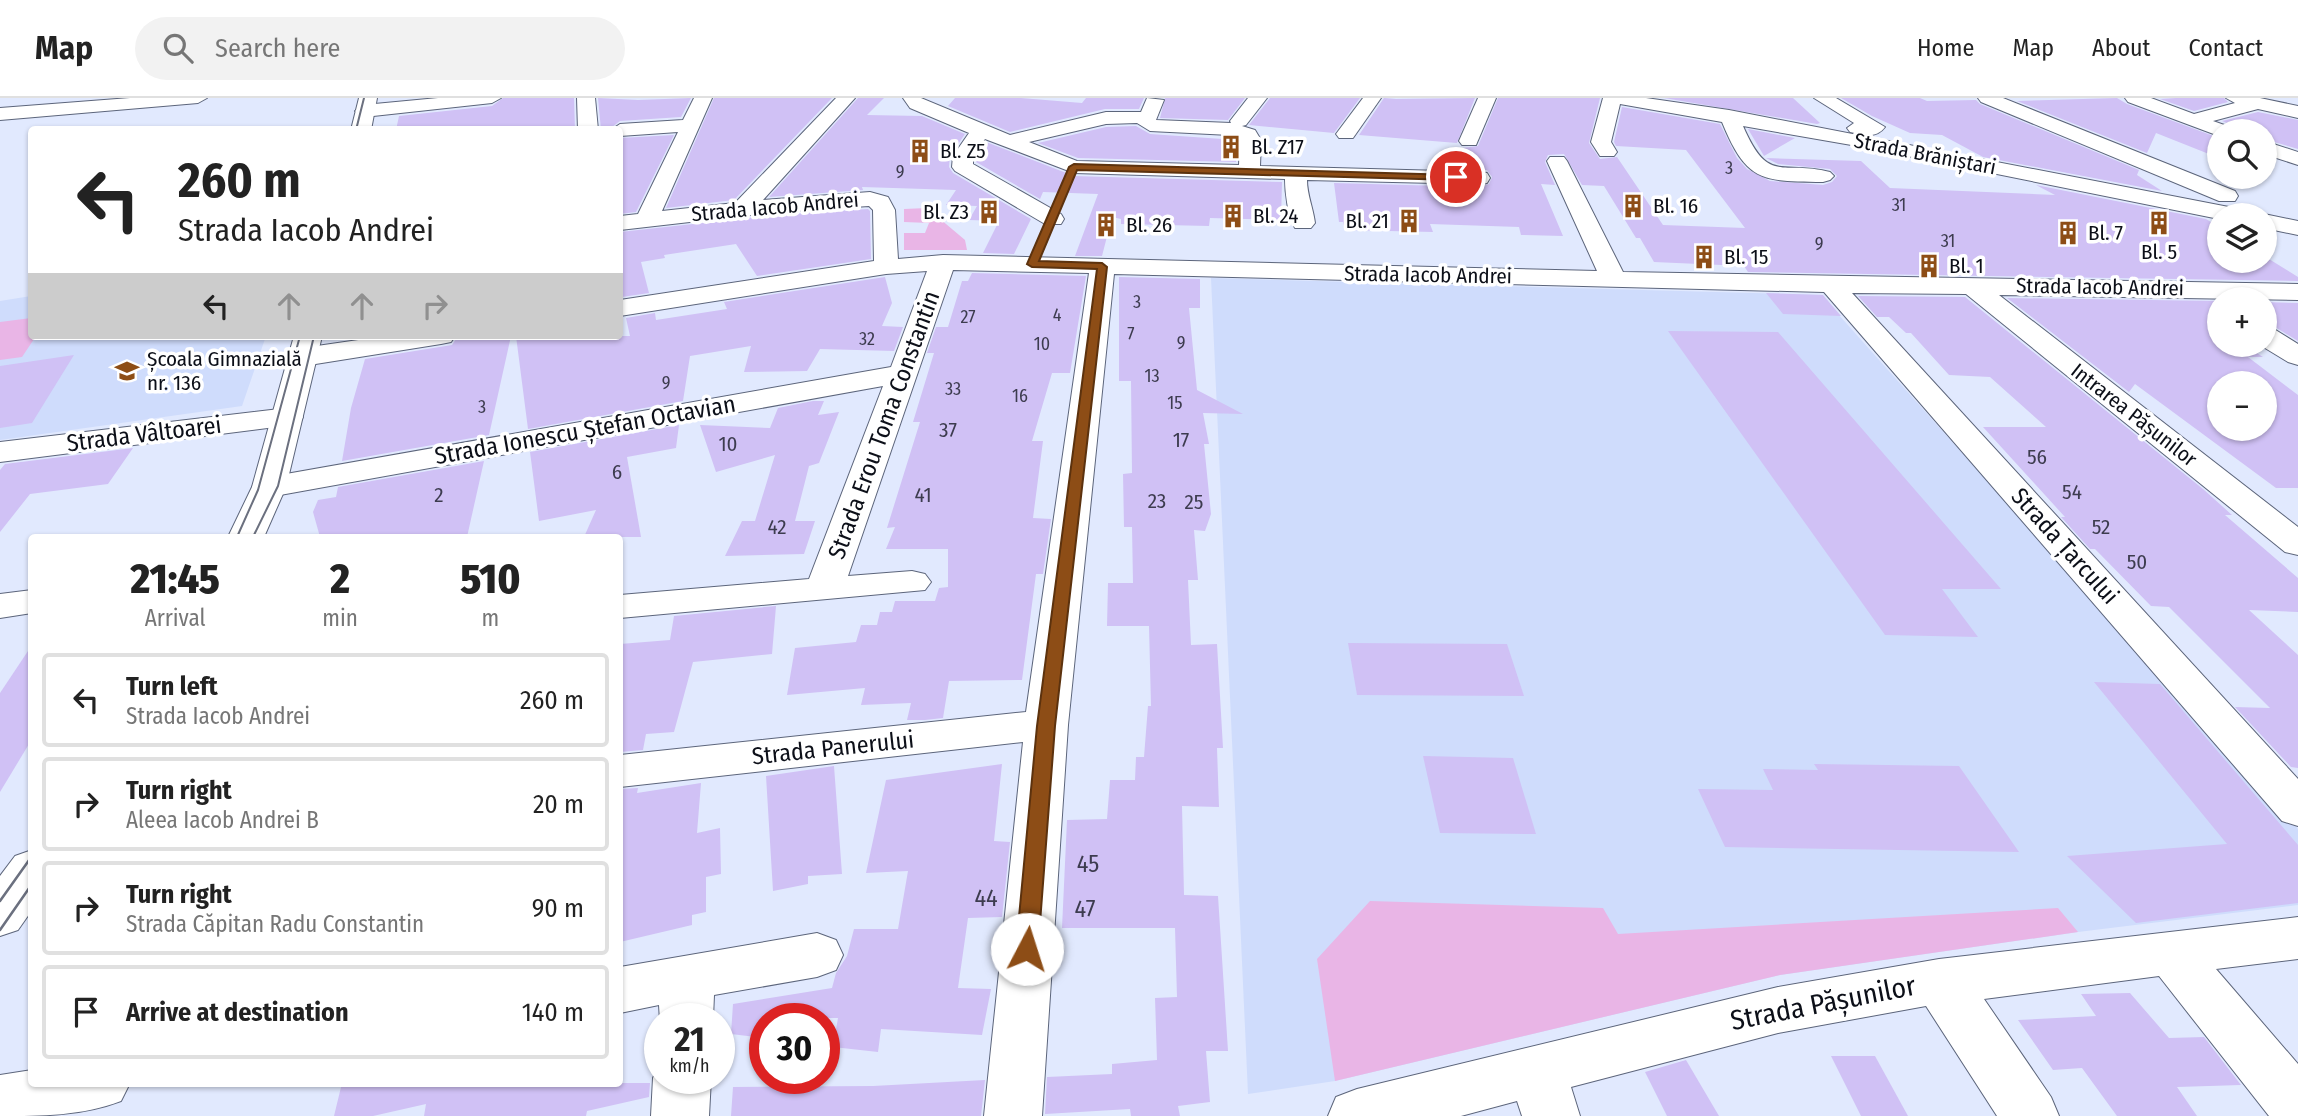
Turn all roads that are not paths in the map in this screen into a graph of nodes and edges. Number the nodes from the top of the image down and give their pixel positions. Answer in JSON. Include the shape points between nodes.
{"nodes":[{"id":1,"x":198,"y":98,"type":"edge"},
{"id":2,"x":586,"y":98,"type":"edge"},
{"id":3,"x":703,"y":98,"type":"edge"},
{"id":4,"x":846,"y":98,"type":"edge"},
{"id":5,"x":912,"y":98,"type":"edge"},
{"id":6,"x":1258,"y":98,"type":"edge"},
{"id":7,"x":1372,"y":98,"type":"edge"},
{"id":8,"x":1487,"y":98,"type":"edge"},
{"id":9,"x":1613,"y":98,"type":"edge"},
{"id":10,"x":1697,"y":98,"type":"edge"},
{"id":11,"x":1823,"y":98,"type":"edge"},
{"id":12,"x":1987,"y":98,"type":"edge"},
{"id":13,"x":2134,"y":98,"type":"edge"},
{"id":14,"x":2235,"y":98,"type":"edge"},
{"id":15,"x":498,"y":102,"type":"edge"},
{"id":16,"x":2258,"y":103,"type":"junction"},
{"id":17,"x":2298,"y":112,"type":"edge"},
{"id":18,"x":364,"y":113,"type":"edge"},
{"id":19,"x":0,"y":114,"type":"edge"},
{"id":20,"x":1729,"y":116,"type":"junction"},
{"id":21,"x":2193,"y":120,"type":"junction"},
{"id":22,"x":1239,"y":121,"type":"dead end"},
{"id":23,"x":690,"y":125,"type":"junction"},
{"id":24,"x":2207,"y":125,"type":"edge"},
{"id":25,"x":588,"y":126,"type":"edge"},
{"id":26,"x":623,"y":130,"type":"edge"},
{"id":27,"x":981,"y":130,"type":"junction"},
{"id":28,"x":1346,"y":134,"type":"dead end"},
{"id":29,"x":1010,"y":141,"type":"junction"},
{"id":30,"x":1469,"y":141,"type":"dead end"},
{"id":31,"x":1607,"y":152,"type":"dead end"},
{"id":32,"x":2277,"y":152,"type":"edge"},
{"id":33,"x":2298,"y":159,"type":"edge"},
{"id":34,"x":1557,"y":161,"type":"dead end"},
{"id":35,"x":1074,"y":167,"type":"junction"},
{"id":36,"x":1249,"y":172,"type":"junction"},
{"id":37,"x":1296,"y":173,"type":"junction"},
{"id":38,"x":1823,"y":176,"type":"dead end"},
{"id":39,"x":1479,"y":178,"type":"dead end"},
{"id":40,"x":2211,"y":203,"type":"edge"},
{"id":41,"x":2224,"y":203,"type":"edge"},
{"id":42,"x":743,"y":208,"type":"junction"},
{"id":43,"x":647,"y":219,"type":"junction"},
{"id":44,"x":1052,"y":219,"type":"junction"},
{"id":45,"x":623,"y":223,"type":"edge"},
{"id":46,"x":1303,"y":223,"type":"dead end"},
{"id":47,"x":2277,"y":224,"type":"edge"},
{"id":48,"x":2298,"y":228,"type":"edge"},
{"id":49,"x":943,"y":262,"type":"junction"},
{"id":50,"x":1032,"y":264,"type":"junction"},
{"id":51,"x":886,"y":267,"type":"junction"},
{"id":52,"x":1102,"y":267,"type":"junction"},
{"id":53,"x":1614,"y":280,"type":"junction"},
{"id":54,"x":1831,"y":285,"type":"junction"},
{"id":55,"x":1971,"y":286,"type":"junction"},
{"id":56,"x":2191,"y":288,"type":"junction"},
{"id":57,"x":2298,"y":292,"type":"edge"},
{"id":58,"x":2207,"y":298,"type":"edge"},
{"id":59,"x":623,"y":308,"type":"edge"},
{"id":60,"x":392,"y":340,"type":"edge"},
{"id":61,"x":2277,"y":343,"type":"edge"},
{"id":62,"x":305,"y":347,"type":"edge"},
{"id":63,"x":2298,"y":356,"type":"edge"},
{"id":64,"x":901,"y":374,"type":"junction"},
{"id":65,"x":288,"y":417,"type":"junction"},
{"id":66,"x":0,"y":452,"type":"edge"},
{"id":67,"x":269,"y":487,"type":"junction"},
{"id":68,"x":247,"y":534,"type":"edge"},
{"id":69,"x":2298,"y":544,"type":"edge"},
{"id":70,"x":912,"y":582,"type":"dead end"},
{"id":71,"x":825,"y":588,"type":"junction"},
{"id":72,"x":28,"y":601,"type":"edge"},
{"id":73,"x":0,"y":606,"type":"edge"},
{"id":74,"x":623,"y":607,"type":"edge"},
{"id":75,"x":1046,"y":726,"type":"junction"},
{"id":76,"x":623,"y":771,"type":"edge"},
{"id":77,"x":2298,"y":808,"type":"edge"},
{"id":78,"x":28,"y":875,"type":"edge"},
{"id":79,"x":0,"y":916,"type":"edge"},
{"id":80,"x":2298,"y":938,"type":"edge"},
{"id":81,"x":2170,"y":952,"type":"junction"},
{"id":82,"x":817,"y":955,"type":"dead end"},
{"id":83,"x":1939,"y":981,"type":"junction"},
{"id":84,"x":623,"y":990,"type":"edge"},
{"id":85,"x":687,"y":998,"type":"edge"},
{"id":86,"x":79,"y":1087,"type":"edge"},
{"id":87,"x":1543,"y":1093,"type":"edge"},
{"id":88,"x":681,"y":1094,"type":"edge"},
{"id":89,"x":0,"y":1101,"type":"edge"},
{"id":90,"x":2298,"y":1107,"type":"edge"},
{"id":91,"x":680,"y":1116,"type":"edge"},
{"id":92,"x":1013,"y":1116,"type":"edge"},
{"id":93,"x":1357,"y":1116,"type":"edge"},
{"id":94,"x":2030,"y":1116,"type":"edge"}],
"edges":[{"from":1,"to":19,"type":"street"},
{"from":2,"to":25,"type":"street"},
{"from":3,"to":23,"type":"street"},
{"from":4,"to":42,"type":"street"},
{"from":5,"to":27,"type":"street","via":[[916,104]]},
{"from":6,"to":22,"type":"street"},
{"from":7,"to":28,"type":"street"},
{"from":8,"to":30,"type":"street"},
{"from":9,"to":20,"type":"street","name":"Strada Brăniștari"},
{"from":9,"to":31,"type":"street","via":[[1601,142]]},
{"from":10,"to":11,"type":"street","via":[[1866,130],[1875,127]]},
{"from":12,"to":41,"type":"street"},
{"from":13,"to":21,"type":"street"},
{"from":14,"to":16,"type":"street"},
{"from":15,"to":18,"type":"street"},
{"from":16,"to":17,"type":"street"},
{"from":16,"to":21,"type":"street"},
{"from":20,"to":38,"type":"street","via":[[1756,169]]},
{"from":20,"to":40,"type":"street","name":"Strada Brăniștari"},
{"from":21,"to":24,"type":"street"},
{"from":23,"to":26,"type":"street"},
{"from":23,"to":43,"type":"street"},
{"from":27,"to":29,"type":"street"},
{"from":27,"to":44,"type":"street","via":[[963,156],[962,167]]},
{"from":29,"to":35,"type":"street"},
{"from":29,"to":36,"type":"street","via":[[1151,108],[1146,122],[1157,127],[1231,129],[1248,134]]},
{"from":32,"to":33,"type":"street"},
{"from":34,"to":53,"type":"street"},
{"from":35,"to":36,"type":"street"},
{"from":35,"to":44,"type":"street"},
{"from":36,"to":37,"type":"street"},
{"from":37,"to":39,"type":"street"},
{"from":37,"to":46,"type":"street"},
{"from":42,"to":43,"type":"street","name":"Strada Iacob Andrei"},
{"from":42,"to":51,"type":"street","name":"Strada Iacob Andrei","via":[[842,200],[880,202]]},
{"from":43,"to":45,"type":"street","name":"Strada Iacob Andrei"},
{"from":44,"to":50,"type":"street"},
{"from":47,"to":48,"type":"street"},
{"from":49,"to":50,"type":"street","name":"Strada Iacob Andrei"},
{"from":49,"to":51,"type":"street","name":"Strada Iacob Andrei"},
{"from":49,"to":64,"type":"street","name":"Strada Erou Toma Constantin"},
{"from":50,"to":52,"type":"street","name":"Strada Iacob Andrei"},
{"from":51,"to":59,"type":"street"},
{"from":52,"to":53,"type":"street","name":"Strada Iacob Andrei"},
{"from":52,"to":75,"type":"street"},
{"from":53,"to":54,"type":"street","name":"Strada Iacob Andrei"},
{"from":54,"to":55,"type":"street","name":"Strada Iacob Andrei"},
{"from":54,"to":77,"type":"street","name":"Strada Țarcului"},
{"from":55,"to":56,"type":"street","name":"Strada Iacob Andrei"},
{"from":55,"to":69,"type":"street","name":"Intrarea Pășunilor"},
{"from":56,"to":57,"type":"street","name":"Strada Iacob Andrei"},
{"from":56,"to":58,"type":"street"},
{"from":60,"to":62,"type":"street"},
{"from":61,"to":63,"type":"street"},
{"from":62,"to":65,"type":"street"},
{"from":64,"to":67,"type":"street","name":"Strada Ionescu Ștefan Octavian"},
{"from":64,"to":71,"type":"street","name":"Strada Erou Toma Constantin"},
{"from":65,"to":66,"type":"street","name":"Strada Vâltoarei"},
{"from":65,"to":67,"type":"street"},
{"from":67,"to":68,"type":"street"},
{"from":70,"to":71,"type":"street"},
{"from":71,"to":74,"type":"street"},
{"from":72,"to":73,"type":"street"},
{"from":75,"to":76,"type":"street","name":"Strada Panerului"},
{"from":75,"to":92,"type":"street"},
{"from":78,"to":79,"type":"street"},
{"from":80,"to":81,"type":"street","name":"Strada Pășunilor"},
{"from":81,"to":83,"type":"street","name":"Strada Pășunilor"},
{"from":81,"to":90,"type":"street"},
{"from":82,"to":85,"type":"street"},
{"from":83,"to":87,"type":"street","name":"Strada Pășunilor","via":[[1778,1010]]},
{"from":83,"to":94,"type":"street"},
{"from":84,"to":85,"type":"street"},
{"from":86,"to":89,"type":"street"},
{"from":87,"to":93,"type":"street","name":"Strada Pășunilor"},
{"from":88,"to":91,"type":"street"}]}
